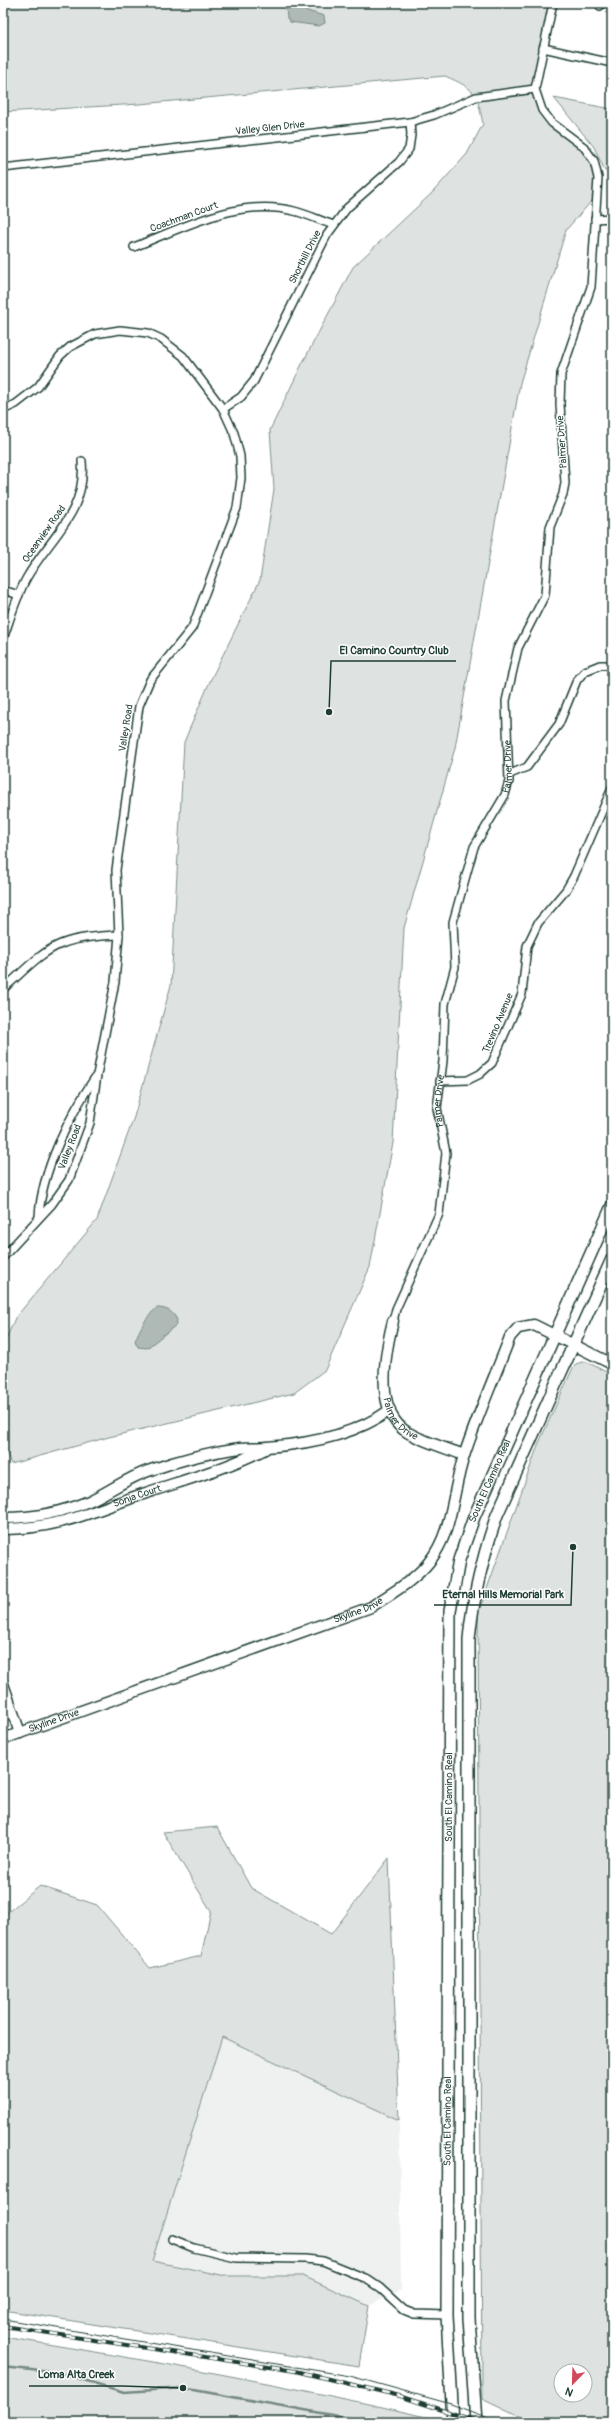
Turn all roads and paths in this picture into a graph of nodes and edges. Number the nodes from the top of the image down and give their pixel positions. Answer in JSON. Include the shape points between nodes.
{"nodes":[{"id":1,"x":553,"y":3,"type":"edge"},
{"id":2,"x":543,"y":48,"type":"junction"},
{"id":3,"x":612,"y":63,"type":"edge"},
{"id":4,"x":536,"y":88,"type":"junction"},
{"id":5,"x":410,"y":122,"type":"junction"},
{"id":6,"x":3,"y":168,"type":"edge"},
{"id":7,"x":612,"y":218,"type":"edge"},
{"id":8,"x":596,"y":219,"type":"junction"},
{"id":9,"x":334,"y":226,"type":"junction"},
{"id":10,"x":134,"y":247,"type":"dead end"},
{"id":11,"x":223,"y":409,"type":"junction"},
{"id":12,"x":3,"y":410,"type":"edge"},
{"id":13,"x":82,"y":461,"type":"dead end"},
{"id":14,"x":3,"y":590,"type":"edge"},
{"id":15,"x":19,"y":595,"type":"junction"},
{"id":16,"x":3,"y":639,"type":"edge"},
{"id":17,"x":612,"y":665,"type":"edge"},
{"id":18,"x":510,"y":774,"type":"junction"},
{"id":19,"x":612,"y":788,"type":"edge"},
{"id":20,"x":119,"y":935,"type":"junction"},
{"id":21,"x":3,"y":989,"type":"edge"},
{"id":22,"x":97,"y":1075,"type":"junction"},
{"id":23,"x":440,"y":1081,"type":"junction"},
{"id":24,"x":612,"y":1206,"type":"edge"},
{"id":25,"x":39,"y":1217,"type":"junction"},
{"id":26,"x":3,"y":1258,"type":"edge"},
{"id":27,"x":612,"y":1259,"type":"edge"},
{"id":28,"x":393,"y":1321,"type":"joint"},
{"id":29,"x":556,"y":1335,"type":"junction"},
{"id":30,"x":574,"y":1344,"type":"junction"},
{"id":31,"x":612,"y":1364,"type":"edge"},
{"id":32,"x":390,"y":1410,"type":"junction"},
{"id":33,"x":268,"y":1447,"type":"junction"},
{"id":34,"x":464,"y":1455,"type":"junction"},
{"id":35,"x":3,"y":1518,"type":"edge"},
{"id":36,"x":3,"y":1529,"type":"edge"},
{"id":37,"x":3,"y":1684,"type":"edge"},
{"id":38,"x":20,"y":1733,"type":"junction"},
{"id":39,"x":3,"y":1739,"type":"edge"},
{"id":40,"x":172,"y":2239,"type":"dead end"},
{"id":41,"x":446,"y":2315,"type":"junction"},
{"id":42,"x":453,"y":2422,"type":"edge"},
{"id":43,"x":476,"y":2422,"type":"edge"}],
"edges":[{"from":1,"to":2,"type":"street"},
{"from":2,"to":3,"type":"street"},
{"from":2,"to":4,"type":"street","name":"Palmer Drive"},
{"from":4,"to":5,"type":"street","name":"Valley Glen Drive","via":[[476,97]]},
{"from":4,"to":8,"type":"street","name":"Palmer Drive","via":[[542,110],[552,123],[584,147],[594,161],[598,178]]},
{"from":5,"to":6,"type":"street","name":"Valley Glen Drive"},
{"from":5,"to":9,"type":"street","name":"Shorthill Drive","via":[[409,149],[399,162],[347,208]]},
{"from":7,"to":8,"type":"street"},
{"from":8,"to":18,"type":"street","name":"Palmer Drive","via":[[591,287],[561,374],[560,404],[565,483],[550,527],[545,595],[518,648],[506,701]]},
{"from":9,"to":10,"type":"street","name":"Coachman Court","via":[[294,211],[247,208],[214,216]]},
{"from":9,"to":11,"type":"street","name":"Shorthill Drive","via":[[327,235],[254,381],[241,397]]},
{"from":11,"to":12,"type":"street","name":"Valley Road","via":[[183,356],[148,333],[120,330],[95,334],[70,347],[60,356],[38,387],[16,404]]},
{"from":11,"to":20,"type":"street","name":"Valley Road","via":[[234,433],[240,456],[241,478],[237,508],[192,628],[150,680],[139,706],[116,870]]},
{"from":13,"to":15,"type":"street","name":"Oceanview Road","via":[[83,475],[76,506],[67,522],[40,554]]},
{"from":14,"to":15,"type":"street"},
{"from":15,"to":16,"type":"street","name":"Oceanview Road"},
{"from":17,"to":18,"type":"street","via":[[600,665],[585,672],[577,680],[559,724],[527,767]]},
{"from":18,"to":23,"type":"street","name":"Palmer Drive","via":[[505,795],[474,847],[453,922],[455,967],[445,1004]]},
{"from":19,"to":23,"type":"street","name":"Trevino Avenue","via":[[574,876],[566,890],[538,923],[527,946],[522,994],[492,1063],[480,1074],[468,1080]]},
{"from":20,"to":21,"type":"street","via":[[93,936],[61,944],[37,959]]},
{"from":20,"to":22,"type":"street","name":"Valley Road","via":[[116,982]]},
{"from":22,"to":25,"type":"street","name":"Valley Road","via":[[85,1093],[52,1162],[40,1197]]},
{"from":22,"to":25,"type":"street","name":"Valley Road","via":[[90,1123],[69,1180]]},
{"from":23,"to":28,"type":"street","name":"Palmer Drive","via":[[437,1108],[446,1153],[439,1214]]},
{"from":24,"to":29,"type":"main road","name":"South El Camino Real"},
{"from":25,"to":26,"type":"street","name":"Valley Road"},
{"from":27,"to":30,"type":"main road","name":"South El Camino Real"},
{"from":28,"to":32,"type":"street","name":"Palmer Drive","via":[[384,1383]]},
{"from":29,"to":30,"type":"street","name":"Skyline Drive"},
{"from":29,"to":34,"type":"street","name":"Skyline Drive","via":[[534,1326],[518,1328],[510,1337]]},
{"from":29,"to":41,"type":"main road","name":"South El Camino Real","via":[[474,1517],[459,1560],[450,1611]]},
{"from":30,"to":31,"type":"street","name":"Skyline Drive"},
{"from":30,"to":43,"type":"main road","name":"South El Camino Real","via":[[497,1515],[477,1582],[469,1639],[469,2318]]},
{"from":32,"to":33,"type":"street","name":"Sonja Court","via":[[371,1424],[336,1436]]},
{"from":32,"to":34,"type":"street","name":"Palmer Drive","via":[[396,1422],[408,1432]]},
{"from":33,"to":35,"type":"street","name":"Sonja Court","via":[[240,1448],[148,1471],[89,1501],[57,1513]]},
{"from":33,"to":36,"type":"street","name":"Sonja Court","via":[[241,1461],[80,1518],[44,1527]]},
{"from":34,"to":38,"type":"street","name":"Skyline Drive","via":[[451,1518],[429,1562],[371,1607]]},
{"from":37,"to":38,"type":"street"},
{"from":38,"to":39,"type":"street","name":"Skyline Drive"},
{"from":40,"to":41,"type":"street","via":[[194,2248],[236,2258],[324,2261],[365,2278],[404,2310],[414,2314]]},
{"from":41,"to":42,"type":"main road","name":"South El Camino Real"}]}
